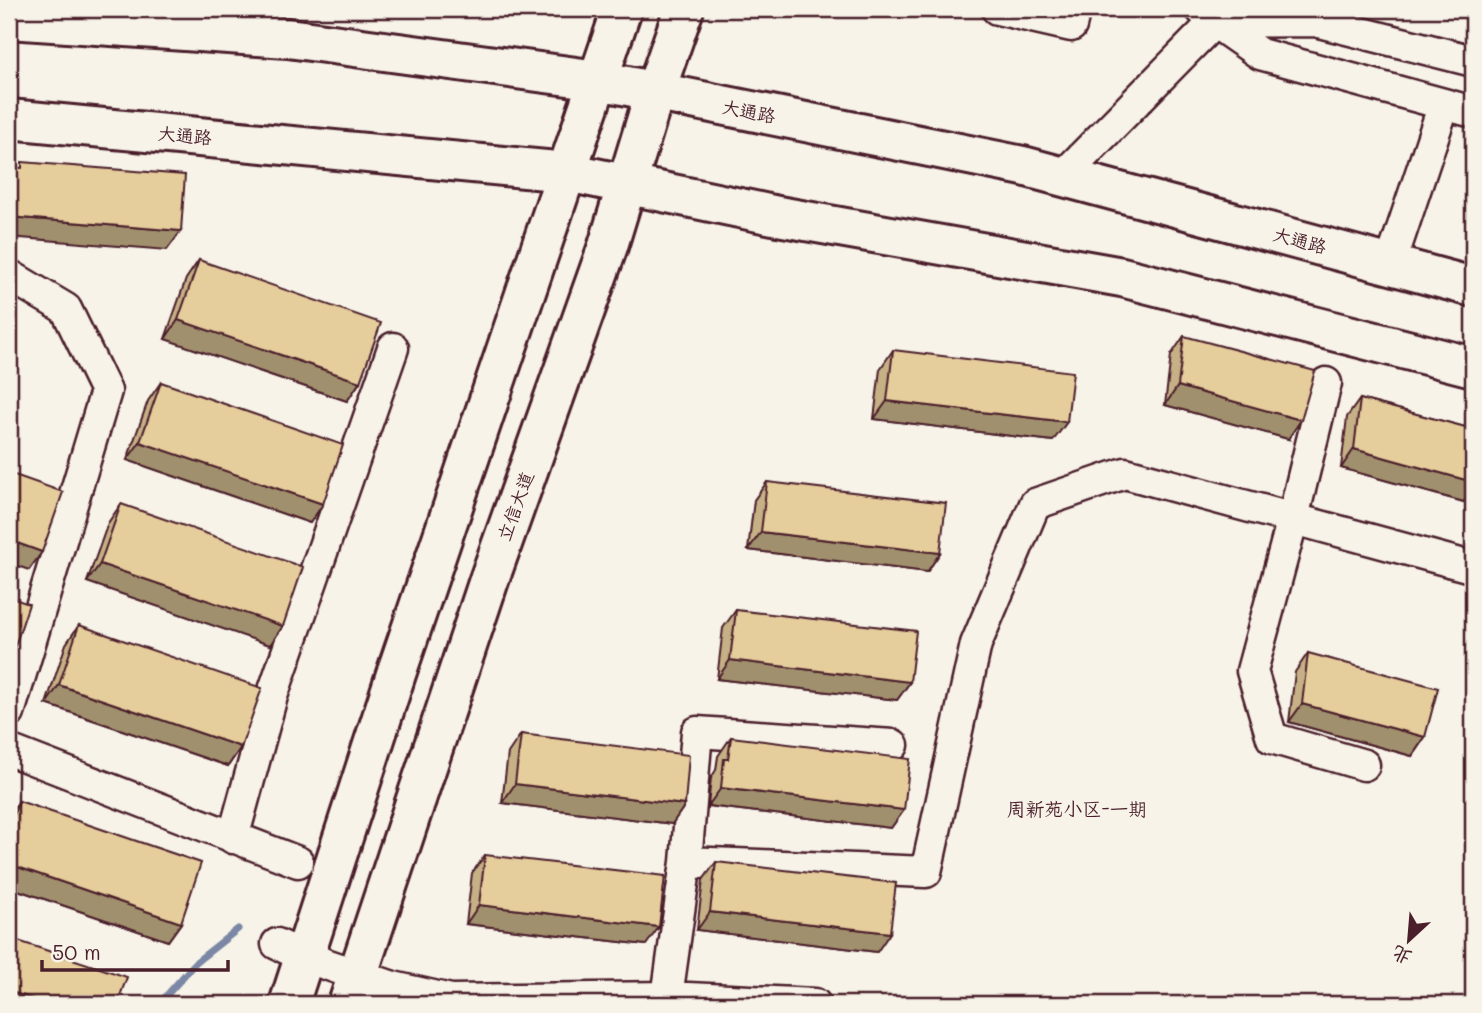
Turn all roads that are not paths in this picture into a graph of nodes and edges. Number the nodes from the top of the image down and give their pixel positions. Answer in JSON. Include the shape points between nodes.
{"nodes":[{"id":1,"x":622,"y":9,"type":"edge"},
{"id":2,"x":684,"y":9,"type":"edge"},
{"id":3,"x":1002,"y":9,"type":"edge"},
{"id":4,"x":1075,"y":9,"type":"edge"},
{"id":5,"x":1214,"y":13,"type":"edge"},
{"id":6,"x":9,"y":19,"type":"edge"},
{"id":7,"x":1473,"y":61,"type":"edge"},
{"id":8,"x":598,"y":80,"type":"junction"},
{"id":9,"x":655,"y":92,"type":"junction"},
{"id":10,"x":1444,"y":104,"type":"junction"},
{"id":11,"x":1473,"y":112,"type":"edge"},
{"id":12,"x":9,"y":119,"type":"edge"},
{"id":13,"x":567,"y":172,"type":"junction"},
{"id":14,"x":1063,"y":176,"type":"junction"},
{"id":15,"x":627,"y":185,"type":"junction"},
{"id":16,"x":1390,"y":265,"type":"junction"},
{"id":17,"x":9,"y":275,"type":"edge"},
{"id":18,"x":1473,"y":287,"type":"edge"},
{"id":19,"x":393,"y":348,"type":"dead end"},
{"id":20,"x":1473,"y":367,"type":"edge"},
{"id":21,"x":1326,"y":383,"type":"dead end"},
{"id":22,"x":1293,"y":519,"type":"junction"},
{"id":23,"x":1471,"y":567,"type":"dead end"},
{"id":24,"x":9,"y":713,"type":"edge"},
{"id":25,"x":893,"y":746,"type":"dead end"},
{"id":26,"x":9,"y":750,"type":"edge"},
{"id":27,"x":1364,"y":765,"type":"dead end"},
{"id":28,"x":233,"y":838,"type":"junction"},
{"id":29,"x":299,"y":863,"type":"dead end"},
{"id":30,"x":686,"y":863,"type":"junction"},
{"id":31,"x":291,"y":951,"type":"junction"},
{"id":32,"x":352,"y":990,"type":"edge"},
{"id":33,"x":667,"y":1001,"type":"edge"},
{"id":34,"x":289,"y":1004,"type":"edge"},
{"id":35,"x":815,"y":1004,"type":"edge"}],
"edges":[{"from":1,"to":8,"type":"street"},
{"from":2,"to":9,"type":"street","name":"立信大道"},
{"from":3,"to":4,"type":"street","via":[[1071,26]]},
{"from":5,"to":7,"type":"street","via":[[1315,21]]},
{"from":5,"to":10,"type":"street","via":[[1259,54]]},
{"from":5,"to":14,"type":"street"},
{"from":6,"to":8,"type":"street","name":"大通路","via":[[288,38]]},
{"from":8,"to":9,"type":"street","name":"大通路"},
{"from":8,"to":13,"type":"street"},
{"from":9,"to":14,"type":"street","name":"大通路"},
{"from":9,"to":15,"type":"street","name":"立信大道"},
{"from":10,"to":11,"type":"street"},
{"from":10,"to":16,"type":"street"},
{"from":12,"to":13,"type":"street","name":"大通路"},
{"from":13,"to":15,"type":"street","name":"大通路"},
{"from":13,"to":31,"type":"street","via":[[396,674]]},
{"from":14,"to":16,"type":"street","name":"大通路"},
{"from":15,"to":20,"type":"street","name":"大通路","via":[[1122,277]]},
{"from":15,"to":32,"type":"street","name":"立信大道"},
{"from":16,"to":18,"type":"street","name":"大通路"},
{"from":17,"to":24,"type":"street","via":[[66,309],[106,391]]},
{"from":19,"to":28,"type":"street","via":[[272,696]]},
{"from":21,"to":22,"type":"street"},
{"from":22,"to":23,"type":"street"},
{"from":22,"to":27,"type":"street","via":[[1252,671],[1272,738]]},
{"from":22,"to":30,"type":"street","via":[[1125,472],[1035,504],[976,644],[926,872]]},
{"from":25,"to":30,"type":"street","via":[[697,732]]},
{"from":26,"to":28,"type":"street"},
{"from":28,"to":29,"type":"street"},
{"from":30,"to":33,"type":"street"},
{"from":31,"to":32,"type":"street"},
{"from":31,"to":34,"type":"street"},
{"from":32,"to":33,"type":"street","via":[[393,987],[452,1000]]},
{"from":33,"to":35,"type":"street"}]}
